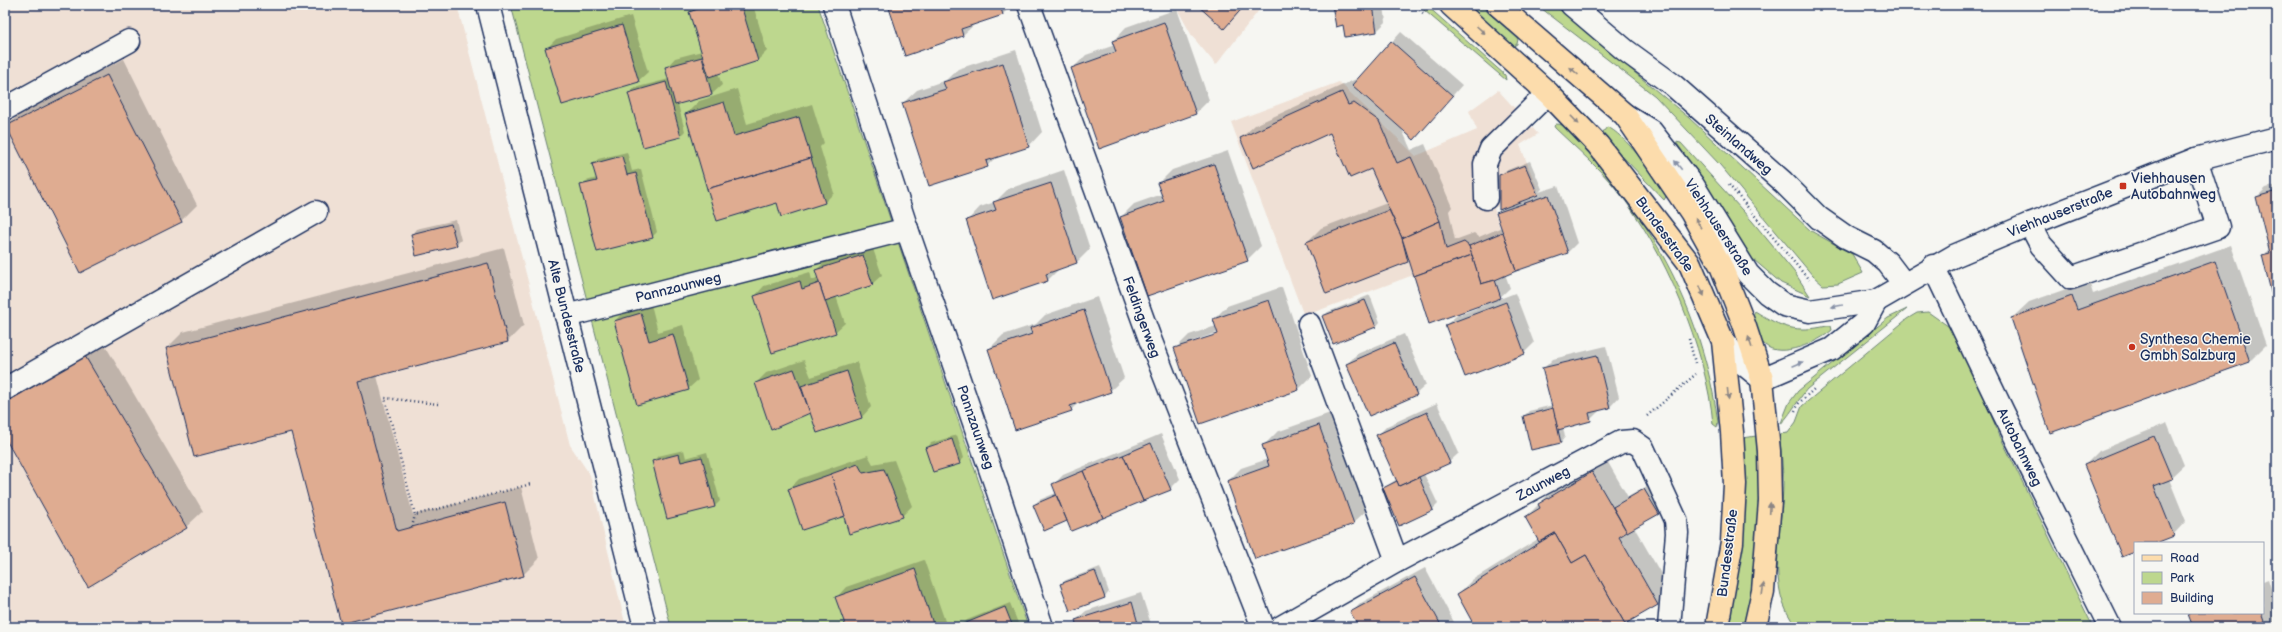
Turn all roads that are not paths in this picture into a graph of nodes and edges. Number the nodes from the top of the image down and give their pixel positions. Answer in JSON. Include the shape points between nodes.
{"nodes":[{"id":1,"x":488,"y":5,"type":"edge"},
{"id":2,"x":834,"y":5,"type":"edge"},
{"id":3,"x":1029,"y":5,"type":"edge"},
{"id":4,"x":1451,"y":5,"type":"edge"},
{"id":5,"x":1498,"y":5,"type":"edge"},
{"id":6,"x":1572,"y":5,"type":"edge"},
{"id":7,"x":129,"y":41,"type":"dead end"},
{"id":8,"x":1548,"y":93,"type":"junction"},
{"id":9,"x":5,"y":109,"type":"edge"},
{"id":10,"x":1624,"y":115,"type":"junction"},
{"id":11,"x":2277,"y":138,"type":"edge"},
{"id":12,"x":2196,"y":160,"type":"junction"},
{"id":13,"x":1486,"y":198,"type":"dead end"},
{"id":14,"x":316,"y":212,"type":"dead end"},
{"id":15,"x":2030,"y":224,"type":"junction"},
{"id":16,"x":907,"y":229,"type":"junction"},
{"id":17,"x":1933,"y":266,"type":"junction"},
{"id":18,"x":1904,"y":284,"type":"junction"},
{"id":19,"x":1876,"y":302,"type":"junction"},
{"id":20,"x":566,"y":316,"type":"junction"},
{"id":21,"x":1309,"y":324,"type":"dead end"},
{"id":22,"x":1722,"y":341,"type":"junction"},
{"id":23,"x":1762,"y":379,"type":"junction"},
{"id":24,"x":5,"y":389,"type":"edge"},
{"id":25,"x":1397,"y":561,"type":"junction"},
{"id":26,"x":646,"y":627,"type":"edge"},
{"id":27,"x":1042,"y":627,"type":"edge"},
{"id":28,"x":1262,"y":627,"type":"edge"},
{"id":29,"x":1281,"y":627,"type":"edge"},
{"id":30,"x":1669,"y":627,"type":"edge"},
{"id":31,"x":1717,"y":627,"type":"edge"},
{"id":32,"x":1755,"y":627,"type":"edge"},
{"id":33,"x":2110,"y":627,"type":"edge"}],
"edges":[{"from":1,"to":20,"type":"street","name":"Alte Bundesstraße"},
{"from":2,"to":16,"type":"street","name":"Pannzaunweg"},
{"from":3,"to":28,"type":"street","name":"Feldingerweg","via":[[1150,339]]},
{"from":4,"to":8,"type":"main road","name":"Bundesstraße","one_way":true},
{"from":10,"to":5,"type":"main road","name":"Bundesstraße","one_way":true},
{"from":6,"to":18,"type":"street","name":"Steinlandweg","via":[[1625,50],[1673,85],[1783,182],[1819,218],[1846,237],[1874,251],[1888,263]]},
{"from":7,"to":9,"type":"street"},
{"from":8,"to":13,"type":"street","via":[[1487,157]]},
{"from":8,"to":22,"type":"main road","name":"Bundesstraße","one_way":true,"via":[[1598,145],[1690,264]]},
{"from":19,"to":10,"type":"street","name":"Viehhauserstraße","one_way":true,"via":[[1810,311],[1784,305],[1767,293],[1748,274],[1693,185],[1652,131]]},
{"from":23,"to":10,"type":"main road","name":"Bundesstraße","one_way":true,"via":[[1721,266],[1691,212]]},
{"from":11,"to":12,"type":"street","name":"Viehhauserstraße"},
{"from":12,"to":15,"type":"street","name":"Viehhauserstraße"},
{"from":12,"to":15,"type":"street","via":[[2218,227],[2071,278],[2041,245]]},
{"from":14,"to":24,"type":"street"},
{"from":15,"to":17,"type":"street","name":"Viehhauserstraße"},
{"from":16,"to":20,"type":"street","name":"Pannzaunweg"},
{"from":16,"to":27,"type":"street","name":"Pannzaunweg"},
{"from":17,"to":18,"type":"street","name":"Viehhauserstraße"},
{"from":17,"to":33,"type":"street","name":"Autobahnweg"},
{"from":18,"to":19,"type":"street","name":"Viehhauserstraße"},
{"from":23,"to":19,"type":"street","name":"Viehhauserstraße","one_way":true,"via":[[1832,349],[1864,323]]},
{"from":20,"to":26,"type":"street","name":"Alte Bundesstraße"},
{"from":21,"to":25,"type":"street"},
{"from":22,"to":23,"type":"street","via":[[1741,362]]},
{"from":22,"to":31,"type":"main road","name":"Bundesstraße","one_way":true,"via":[[1735,484],[1732,542]]},
{"from":32,"to":23,"type":"main road","name":"Bundesstraße","one_way":true,"via":[[1763,591],[1770,501],[1769,451]]},
{"from":25,"to":29,"type":"street","name":"Zaunweg"},
{"from":25,"to":30,"type":"street","name":"Zaunweg","via":[[1621,442],[1633,441],[1643,448],[1676,520]]}]}
